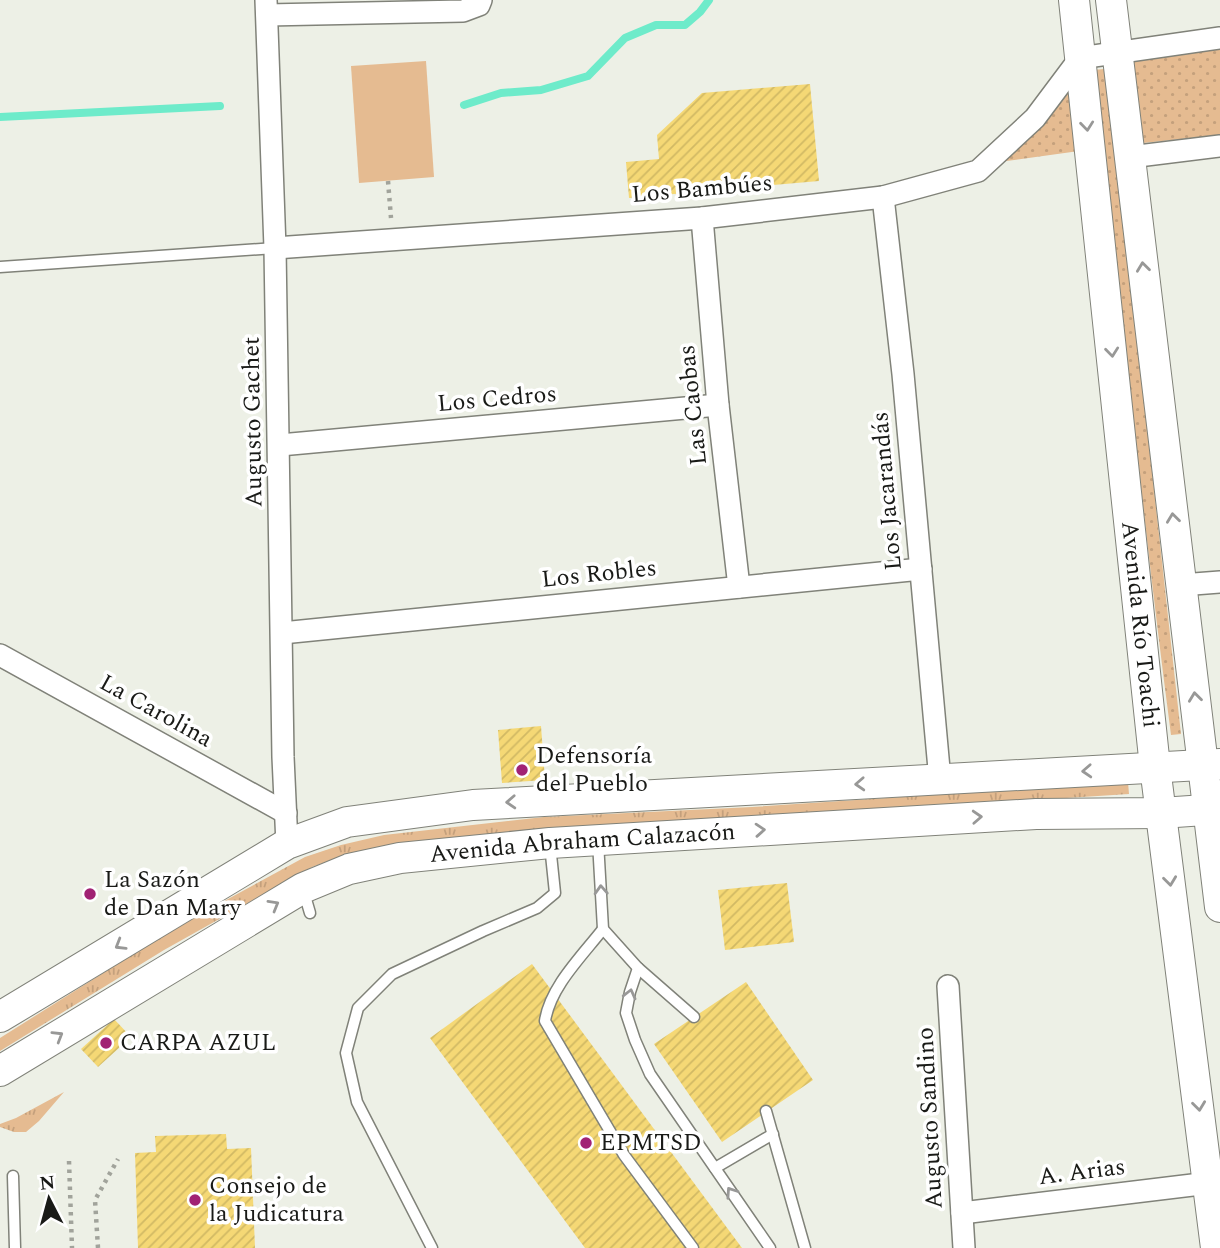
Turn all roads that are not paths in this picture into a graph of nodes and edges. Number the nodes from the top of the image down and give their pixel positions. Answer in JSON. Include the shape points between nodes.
{"nodes":[{"id":1,"x":481,"y":0,"type":"edge"},
{"id":2,"x":1074,"y":0,"type":"edge"},
{"id":3,"x":1111,"y":0,"type":"edge"},
{"id":4,"x":267,"y":7,"type":"edge"},
{"id":5,"x":1220,"y":38,"type":"edge"},
{"id":6,"x":1116,"y":52,"type":"junction"},
{"id":7,"x":1080,"y":58,"type":"junction"},
{"id":8,"x":1220,"y":146,"type":"edge"},
{"id":9,"x":1130,"y":157,"type":"junction"},
{"id":10,"x":883,"y":197,"type":"junction"},
{"id":11,"x":702,"y":218,"type":"junction"},
{"id":12,"x":275,"y":248,"type":"junction"},
{"id":13,"x":0,"y":267,"type":"edge"},
{"id":14,"x":718,"y":405,"type":"junction"},
{"id":15,"x":280,"y":445,"type":"junction"},
{"id":16,"x":921,"y":569,"type":"junction"},
{"id":17,"x":1220,"y":582,"type":"edge"},
{"id":18,"x":1181,"y":585,"type":"junction"},
{"id":19,"x":739,"y":587,"type":"junction"},
{"id":20,"x":282,"y":633,"type":"junction"},
{"id":21,"x":0,"y":655,"type":"edge"},
{"id":22,"x":1211,"y":764,"type":"edge"},
{"id":23,"x":1156,"y":767,"type":"junction"},
{"id":24,"x":940,"y":780,"type":"junction"},
{"id":25,"x":1214,"y":809,"type":"edge"},
{"id":26,"x":286,"y":813,"type":"junction"},
{"id":27,"x":1161,"y":813,"type":"junction"},
{"id":28,"x":598,"y":840,"type":"junction"},
{"id":29,"x":550,"y":843,"type":"junction"},
{"id":30,"x":287,"y":844,"type":"junction"},
{"id":31,"x":1220,"y":907,"type":"edge"},
{"id":32,"x":603,"y":929,"type":"junction"},
{"id":33,"x":638,"y":968,"type":"junction"},
{"id":34,"x":948,"y":986,"type":"dead end"},
{"id":35,"x":0,"y":1017,"type":"edge"},
{"id":36,"x":694,"y":1017,"type":"dead end"},
{"id":37,"x":0,"y":1071,"type":"edge"},
{"id":38,"x":766,"y":1111,"type":"dead end"},
{"id":39,"x":774,"y":1134,"type":"junction"},
{"id":40,"x":715,"y":1168,"type":"junction"},
{"id":41,"x":13,"y":1176,"type":"dead end"},
{"id":42,"x":1209,"y":1183,"type":"junction"},
{"id":43,"x":962,"y":1213,"type":"junction"},
{"id":44,"x":15,"y":1248,"type":"edge"},
{"id":45,"x":432,"y":1248,"type":"edge"},
{"id":46,"x":693,"y":1248,"type":"edge"},
{"id":47,"x":770,"y":1248,"type":"edge"},
{"id":48,"x":805,"y":1248,"type":"edge"},
{"id":49,"x":964,"y":1248,"type":"edge"},
{"id":50,"x":1216,"y":1248,"type":"edge"}],
"edges":[{"from":1,"to":4,"type":"street","via":[[463,11]]},
{"from":2,"to":7,"type":"main road","name":"Avenida Río Toachi"},
{"from":3,"to":6,"type":"main road","name":"Avenida Río Toachi"},
{"from":4,"to":12,"type":"street","name":"Augusto Gachet"},
{"from":5,"to":6,"type":"street"},
{"from":6,"to":7,"type":"street"},
{"from":6,"to":9,"type":"main road","name":"Avenida Río Toachi"},
{"from":7,"to":10,"type":"street","name":"Los Bambúes","via":[[1035,118],[978,171]]},
{"from":7,"to":23,"type":"main road","name":"Avenida Río Toachi","one_way":true},
{"from":8,"to":9,"type":"street"},
{"from":18,"to":9,"type":"main road","name":"Avenida Río Toachi","one_way":true},
{"from":10,"to":11,"type":"street","name":"Los Bambúes"},
{"from":10,"to":16,"type":"street","name":"Los Jacarandás"},
{"from":11,"to":12,"type":"street","name":"Los Bambúes"},
{"from":11,"to":14,"type":"street","name":"Las Caobas"},
{"from":12,"to":13,"type":"lane"},
{"from":12,"to":15,"type":"street","name":"Augusto Gachet"},
{"from":14,"to":15,"type":"street","name":"Los Cedros"},
{"from":14,"to":19,"type":"street","name":"Las Caobas"},
{"from":15,"to":20,"type":"street","name":"Augusto Gachet"},
{"from":16,"to":19,"type":"street","name":"Los Robles"},
{"from":16,"to":24,"type":"street","name":"Los Jacarandás"},
{"from":17,"to":18,"type":"street"},
{"from":22,"to":18,"type":"main road","name":"Avenida Río Toachi","one_way":true},
{"from":19,"to":20,"type":"street","name":"Los Robles"},
{"from":20,"to":26,"type":"street","name":"Augusto Gachet"},
{"from":21,"to":26,"type":"street","name":"La Carolina"},
{"from":22,"to":23,"type":"main road","name":"Avenida Abraham Calazacón"},
{"from":22,"to":25,"type":"main road","name":"Avenida Río Toachi"},
{"from":23,"to":24,"type":"main road","name":"Avenida Abraham Calazacón","one_way":true},
{"from":23,"to":27,"type":"main road","name":"Avenida Río Toachi"},
{"from":24,"to":30,"type":"main road","name":"Avenida Abraham Calazacón","one_way":true,"via":[[473,805],[347,822]]},
{"from":25,"to":27,"type":"main road","name":"Avenida Abraham Calazacón"},
{"from":25,"to":31,"type":"main road","name":"Avenida Río Toachi"},
{"from":26,"to":30,"type":"street","name":"Augusto Gachet"},
{"from":28,"to":27,"type":"main road","name":"Avenida Abraham Calazacón","one_way":true,"via":[[1023,815]]},
{"from":27,"to":42,"type":"main road","name":"Avenida Río Toachi","one_way":true},
{"from":28,"to":29,"type":"main road","name":"Avenida Abraham Calazacón"},
{"from":32,"to":28,"type":"lane","one_way":true},
{"from":37,"to":29,"type":"main road","name":"Avenida Abraham Calazacón","one_way":true,"via":[[307,901],[349,869],[400,858]]},
{"from":29,"to":45,"type":"lane","via":[[555,893],[537,908],[392,974],[359,1008],[346,1052],[357,1102]]},
{"from":30,"to":35,"type":"main road","name":"Avenida Abraham Calazacón","one_way":true},
{"from":32,"to":33,"type":"lane"},
{"from":32,"to":46,"type":"lane","via":[[547,1005],[545,1021],[624,1156]]},
{"from":33,"to":36,"type":"lane"},
{"from":40,"to":33,"type":"lane","one_way":true,"via":[[650,1074],[635,1040],[626,1013]]},
{"from":34,"to":43,"type":"street","name":"Augusto Sandino"},
{"from":38,"to":39,"type":"lane"},
{"from":39,"to":40,"type":"lane"},
{"from":39,"to":48,"type":"lane"},
{"from":47,"to":40,"type":"lane","one_way":true},
{"from":41,"to":44,"type":"lane"},
{"from":42,"to":43,"type":"street","name":"A. Arias"},
{"from":42,"to":50,"type":"main road","name":"Avenida Río Toachi"},
{"from":43,"to":49,"type":"street","name":"Augusto Sandino"}]}
